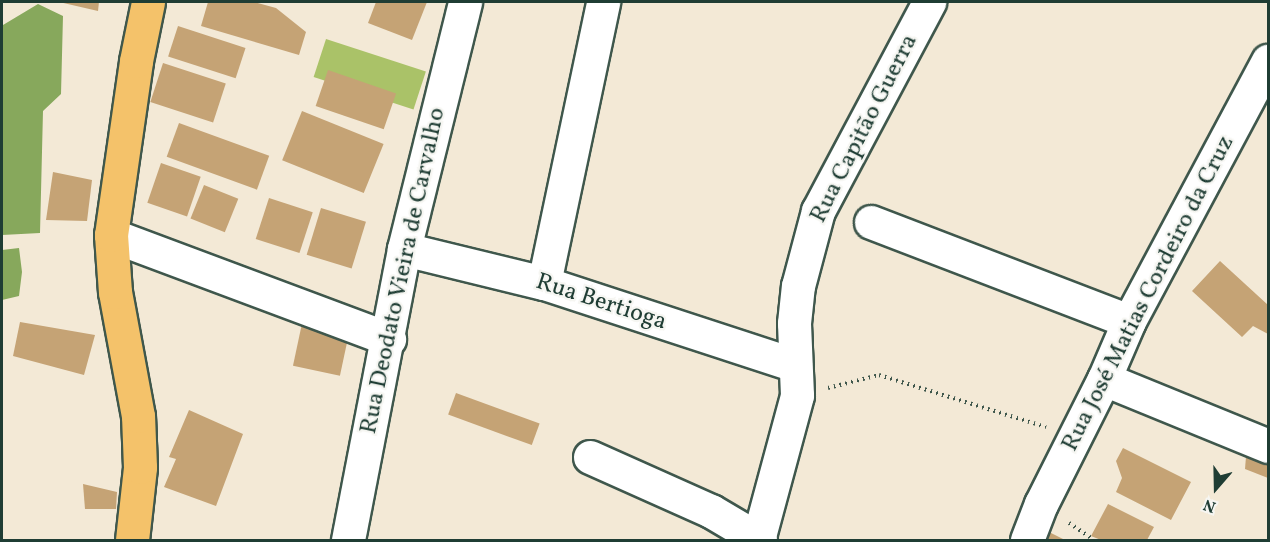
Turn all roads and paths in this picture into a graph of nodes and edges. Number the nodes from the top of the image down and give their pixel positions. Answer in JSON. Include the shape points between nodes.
{"nodes":[{"id":1,"x":148,"y":2,"type":"edge"},
{"id":2,"x":465,"y":2,"type":"edge"},
{"id":3,"x":603,"y":2,"type":"edge"},
{"id":4,"x":929,"y":2,"type":"edge"},
{"id":5,"x":1269,"y":61,"type":"edge"},
{"id":6,"x":871,"y":222,"type":"dead end"},
{"id":7,"x":111,"y":235,"type":"junction"},
{"id":8,"x":404,"y":249,"type":"junction"},
{"id":9,"x":544,"y":283,"type":"junction"},
{"id":10,"x":1129,"y":321,"type":"junction"},
{"id":11,"x":389,"y":339,"type":"junction"},
{"id":12,"x":1104,"y":379,"type":"junction"},
{"id":13,"x":796,"y":380,"type":"junction"},
{"id":14,"x":1075,"y":436,"type":"junction"},
{"id":15,"x":1269,"y":446,"type":"edge"},
{"id":16,"x":590,"y":457,"type":"dead end"},
{"id":17,"x":1030,"y":534,"type":"edge"},
{"id":18,"x":132,"y":540,"type":"edge"},
{"id":19,"x":348,"y":540,"type":"edge"},
{"id":20,"x":759,"y":540,"type":"edge"}],
"edges":[{"from":1,"to":7,"type":"main road"},
{"from":2,"to":8,"type":"street","name":"Rua Deodato Vieira de Carvalho"},
{"from":3,"to":9,"type":"street"},
{"from":4,"to":13,"type":"street","name":"Rua Capitão Guerra","via":[[818,211],[798,286],[794,323]]},
{"from":5,"to":10,"type":"street","name":"Rua José Matias Cordeiro da Cruz"},
{"from":6,"to":10,"type":"street"},
{"from":7,"to":11,"type":"street"},
{"from":7,"to":18,"type":"main road","via":[[115,292],[138,416],[140,467]]},
{"from":8,"to":9,"type":"street","name":"Rua Bertioga"},
{"from":8,"to":11,"type":"street","name":"Rua Deodato Vieira de Carvalho"},
{"from":9,"to":13,"type":"street","name":"Rua Bertioga"},
{"from":10,"to":12,"type":"street","name":"Rua José Matias Cordeiro da Cruz"},
{"from":11,"to":19,"type":"street","name":"Rua Deodato Vieira de Carvalho"},
{"from":12,"to":14,"type":"street","name":"Rua José Matias Cordeiro da Cruz"},
{"from":12,"to":15,"type":"street"},
{"from":13,"to":14,"type":"path","via":[[879,375]]},
{"from":13,"to":20,"type":"street","name":"Rua Capitão Guerra"},
{"from":14,"to":17,"type":"street","name":"Rua José Matias Cordeiro da Cruz"},
{"from":16,"to":20,"type":"street","via":[[711,512]]}]}
